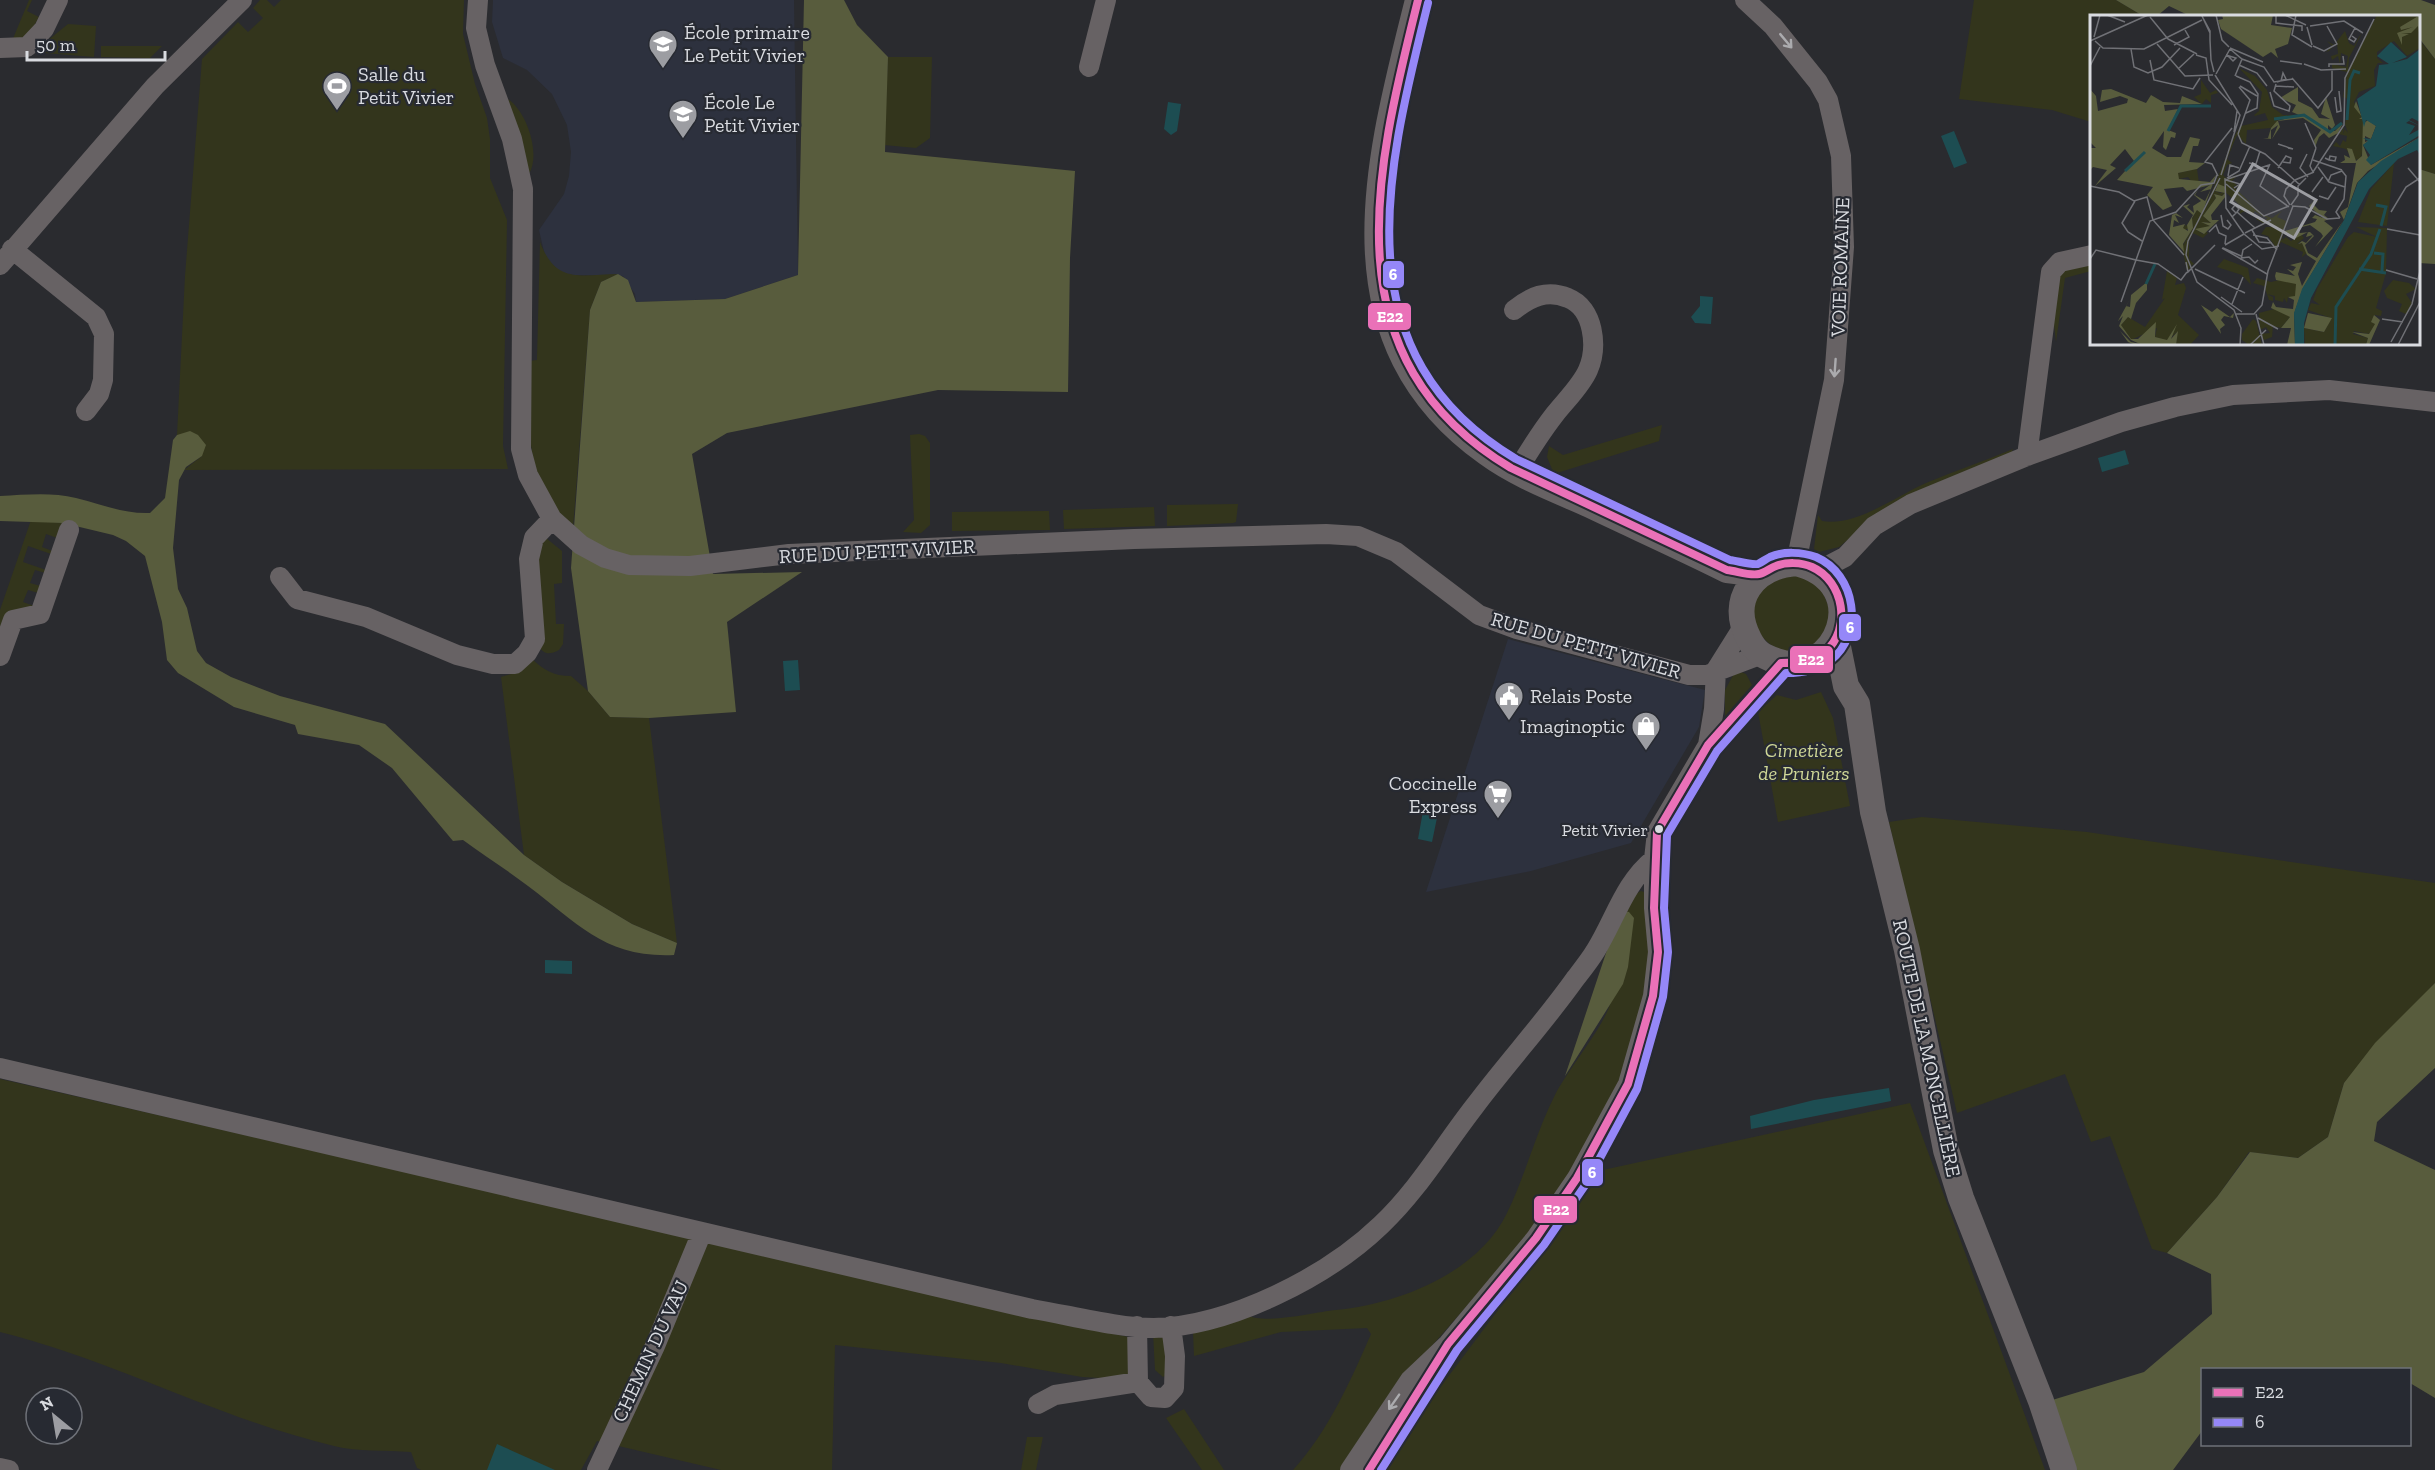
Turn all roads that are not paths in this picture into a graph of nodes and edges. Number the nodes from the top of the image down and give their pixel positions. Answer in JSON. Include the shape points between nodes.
{"nodes":[{"id":1,"x":58,"y":0,"type":"edge"},
{"id":2,"x":242,"y":0,"type":"edge"},
{"id":3,"x":478,"y":0,"type":"edge"},
{"id":4,"x":1106,"y":0,"type":"edge"},
{"id":5,"x":1418,"y":0,"type":"edge"},
{"id":6,"x":1745,"y":0,"type":"edge"},
{"id":7,"x":0,"y":48,"type":"edge"},
{"id":8,"x":1089,"y":67,"type":"dead end"},
{"id":9,"x":2090,"y":255,"type":"edge"},
{"id":10,"x":6,"y":257,"type":"edge"},
{"id":11,"x":1514,"y":310,"type":"dead end"},
{"id":12,"x":2435,"y":402,"type":"edge"},
{"id":13,"x":86,"y":411,"type":"dead end"},
{"id":14,"x":2027,"y":456,"type":"junction"},
{"id":15,"x":1517,"y":471,"type":"junction"},
{"id":16,"x":552,"y":519,"type":"junction"},
{"id":17,"x":69,"y":530,"type":"dead end"},
{"id":18,"x":1727,"y":570,"type":"junction"},
{"id":19,"x":1760,"y":574,"type":"junction"},
{"id":20,"x":1816,"y":574,"type":"junction"},
{"id":21,"x":280,"y":577,"type":"dead end"},
{"id":22,"x":1744,"y":600,"type":"junction"},
{"id":23,"x":1743,"y":627,"type":"junction"},
{"id":24,"x":1836,"y":637,"type":"junction"},
{"id":25,"x":1760,"y":655,"type":"junction"},
{"id":26,"x":0,"y":656,"type":"edge"},
{"id":27,"x":1804,"y":662,"type":"junction"},
{"id":28,"x":1716,"y":670,"type":"junction"},
{"id":29,"x":1846,"y":686,"type":"junction"},
{"id":30,"x":1654,"y":859,"type":"junction"},
{"id":31,"x":0,"y":1068,"type":"edge"},
{"id":32,"x":702,"y":1232,"type":"junction"},
{"id":33,"x":1137,"y":1326,"type":"junction"},
{"id":34,"x":1171,"y":1326,"type":"junction"},
{"id":35,"x":1448,"y":1344,"type":"junction"},
{"id":36,"x":1138,"y":1382,"type":"junction"},
{"id":37,"x":1038,"y":1404,"type":"dead end"},
{"id":38,"x":0,"y":1468,"type":"edge"},
{"id":39,"x":9,"y":1470,"type":"edge"},
{"id":40,"x":597,"y":1470,"type":"edge"},
{"id":41,"x":1350,"y":1470,"type":"edge"},
{"id":42,"x":1369,"y":1470,"type":"edge"},
{"id":43,"x":2064,"y":1470,"type":"edge"}],
"edges":[{"from":1,"to":7,"type":"street","via":[[44,29],[27,47]]},
{"from":2,"to":10,"type":"street","via":[[155,86]]},
{"from":3,"to":16,"type":"street","name":"RUE DU PETIT VIVIER","via":[[476,28],[484,64],[512,139],[523,189],[521,448],[528,475]]},
{"from":4,"to":8,"type":"street"},
{"from":5,"to":15,"type":"street","via":[[1379,179],[1376,238],[1381,288],[1390,326],[1409,370],[1426,393],[1462,432]]},
{"from":6,"to":20,"type":"street","name":"VOIE ROMAINE","one_way":true,"via":[[1773,26],[1818,82],[1828,100],[1841,156],[1844,247]]},
{"from":9,"to":14,"type":"street","via":[[2060,262],[2051,272]]},
{"from":10,"to":13,"type":"street","via":[[96,317],[103,328],[101,387]]},
{"from":11,"to":15,"type":"street","via":[[1543,293],[1566,296],[1584,310],[1591,326],[1593,349],[1582,381],[1541,432]]},
{"from":12,"to":14,"type":"street","via":[[2329,390],[2234,395],[2175,406]]},
{"from":14,"to":20,"type":"street","via":[[1911,504],[1875,526],[1845,557]]},
{"from":15,"to":18,"type":"street"},
{"from":16,"to":21,"type":"street","via":[[534,538],[529,559],[535,639],[515,664],[493,664],[457,655],[366,617],[297,598]]},
{"from":16,"to":28,"type":"street","name":"RUE DU PETIT VIVIER","via":[[581,545],[628,565],[690,566],[789,554],[1134,539],[1358,536],[1396,552],[1479,615],[1615,657],[1689,675],[1707,675]]},
{"from":17,"to":26,"type":"street","via":[[40,614],[13,620]]},
{"from":18,"to":19,"type":"street"},
{"from":18,"to":22,"type":"street"},
{"from":19,"to":20,"type":"street","via":[[1777,565]]},
{"from":19,"to":22,"type":"street"},
{"from":20,"to":24,"type":"street","via":[[1839,595],[1842,615]]},
{"from":22,"to":23,"type":"street"},
{"from":23,"to":25,"type":"street"},
{"from":23,"to":28,"type":"street"},
{"from":24,"to":27,"type":"street","via":[[1825,652]]},
{"from":24,"to":29,"type":"street","name":"ROUTE DE LA MONCELLIÈRE"},
{"from":25,"to":27,"type":"street","via":[[1781,663]]},
{"from":25,"to":28,"type":"street","name":"RUE DU PETIT VIVIER"},
{"from":27,"to":29,"type":"street","name":"ROUTE DE LA MONCELLIÈRE","via":[[1830,672]]},
{"from":28,"to":30,"type":"street","via":[[1708,745],[1658,832]]},
{"from":29,"to":43,"type":"street","name":"ROUTE DE LA MONCELLIÈRE","via":[[1857,704],[1873,812],[1906,950],[1946,1150]]},
{"from":30,"to":34,"type":"street","via":[[1639,872],[1596,950],[1535,1034],[1382,1225],[1339,1260],[1283,1291],[1235,1311]]},
{"from":30,"to":35,"type":"street","via":[[1658,952],[1653,996],[1628,1084],[1577,1178],[1536,1238]]},
{"from":31,"to":32,"type":"street"},
{"from":32,"to":33,"type":"street","via":[[1032,1309]]},
{"from":32,"to":40,"type":"street","name":"CHEMIN DU VAU","via":[[655,1346]]},
{"from":33,"to":34,"type":"street"},
{"from":33,"to":36,"type":"street"},
{"from":34,"to":36,"type":"street","via":[[1174,1388],[1165,1398],[1151,1397]]},
{"from":35,"to":41,"type":"street","one_way":true,"via":[[1410,1380]]},
{"from":35,"to":42,"type":"street"},
{"from":36,"to":37,"type":"street","via":[[1063,1393]]},
{"from":38,"to":39,"type":"street"}]}
